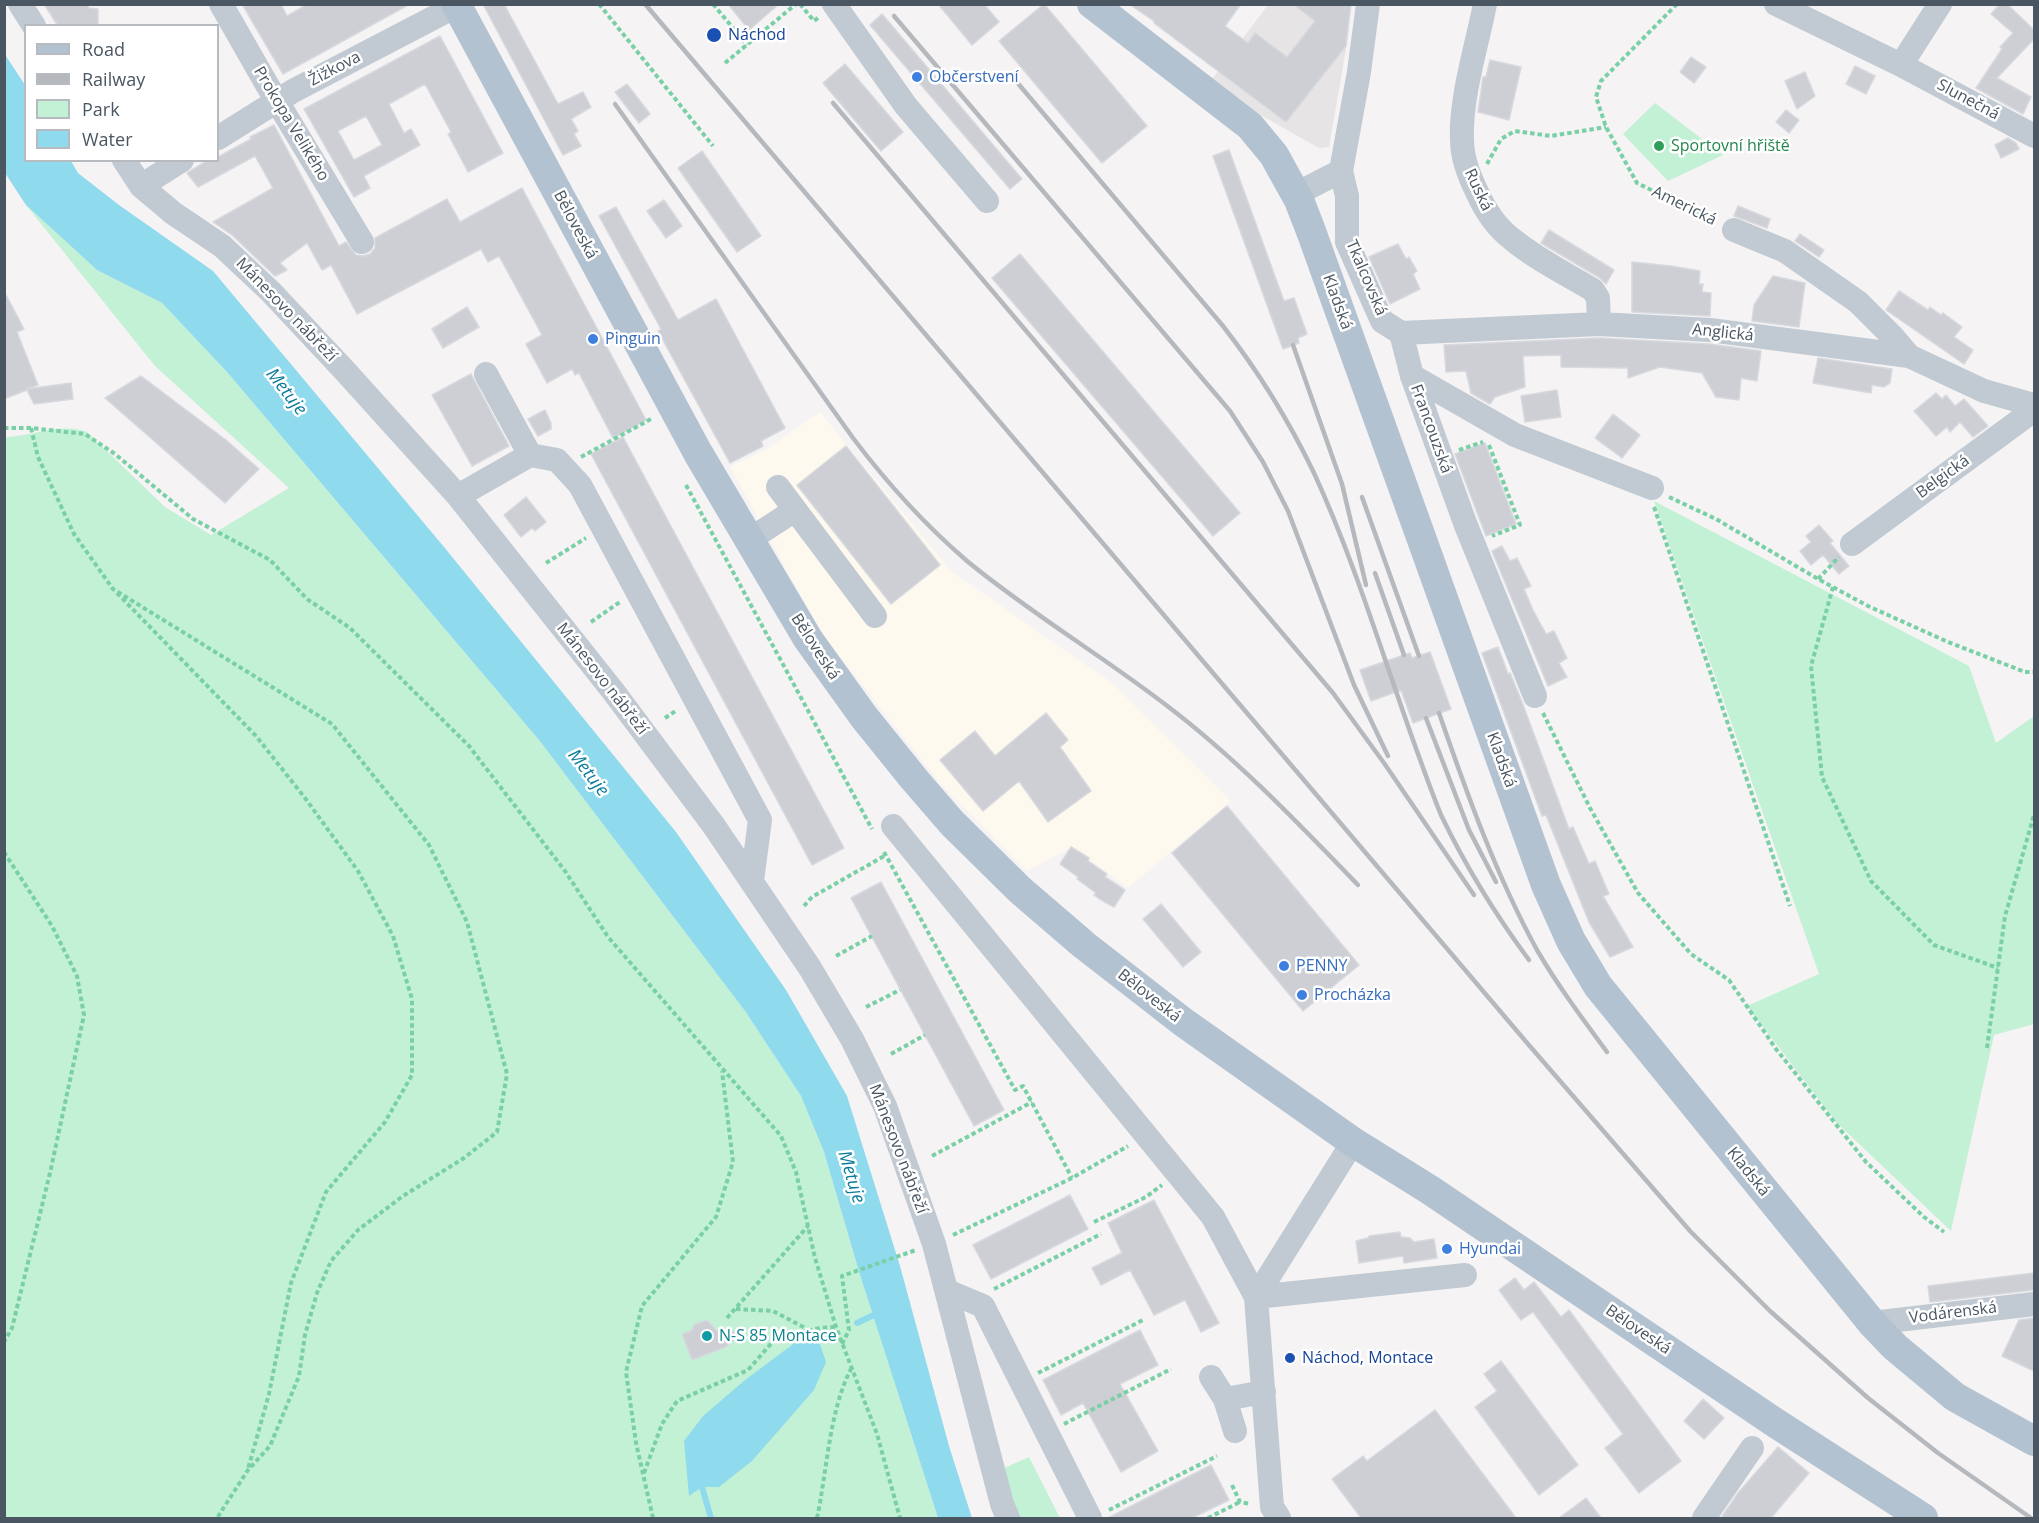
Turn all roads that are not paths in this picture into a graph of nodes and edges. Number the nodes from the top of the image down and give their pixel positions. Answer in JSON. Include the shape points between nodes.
{"nodes":[{"id":1,"x":20,"y":4,"type":"edge"},
{"id":2,"x":222,"y":4,"type":"edge"},
{"id":3,"x":834,"y":4,"type":"edge"},
{"id":4,"x":1092,"y":4,"type":"edge"},
{"id":5,"x":1368,"y":4,"type":"edge"},
{"id":6,"x":1485,"y":4,"type":"edge"},
{"id":7,"x":1776,"y":4,"type":"edge"},
{"id":8,"x":1940,"y":4,"type":"edge"},
{"id":9,"x":456,"y":5,"type":"edge"},
{"id":10,"x":33,"y":24,"type":"edge"},
{"id":11,"x":1901,"y":65,"type":"junction"},
{"id":12,"x":278,"y":100,"type":"junction"},
{"id":13,"x":2034,"y":136,"type":"edge"},
{"id":14,"x":219,"y":137,"type":"edge"},
{"id":15,"x":125,"y":162,"type":"edge"},
{"id":16,"x":179,"y":162,"type":"edge"},
{"id":17,"x":1341,"y":171,"type":"junction"},
{"id":18,"x":141,"y":186,"type":"junction"},
{"id":19,"x":1296,"y":194,"type":"junction"},
{"id":20,"x":987,"y":201,"type":"dead end"},
{"id":21,"x":1734,"y":230,"type":"road end"},
{"id":22,"x":362,"y":242,"type":"dead end"},
{"id":23,"x":1599,"y":324,"type":"junction"},
{"id":24,"x":1401,"y":333,"type":"junction"},
{"id":25,"x":1909,"y":356,"type":"junction"},
{"id":26,"x":486,"y":374,"type":"dead end"},
{"id":27,"x":1412,"y":376,"type":"junction"},
{"id":28,"x":2034,"y":408,"type":"edge"},
{"id":29,"x":530,"y":455,"type":"junction"},
{"id":30,"x":778,"y":487,"type":"dead end"},
{"id":31,"x":1647,"y":487,"type":"road end"},
{"id":32,"x":458,"y":496,"type":"junction"},
{"id":33,"x":795,"y":510,"type":"junction"},
{"id":34,"x":749,"y":540,"type":"junction"},
{"id":35,"x":1852,"y":544,"type":"road end"},
{"id":36,"x":875,"y":616,"type":"dead end"},
{"id":37,"x":1535,"y":696,"type":"road end"},
{"id":38,"x":884,"y":837,"type":"road end"},
{"id":39,"x":752,"y":881,"type":"junction"},
{"id":40,"x":1353,"y":1142,"type":"junction"},
{"id":41,"x":1466,"y":1275,"type":"dead end"},
{"id":42,"x":947,"y":1291,"type":"junction"},
{"id":43,"x":1256,"y":1297,"type":"junction"},
{"id":44,"x":2034,"y":1304,"type":"edge"},
{"id":45,"x":1872,"y":1323,"type":"junction"},
{"id":46,"x":1211,"y":1377,"type":"dead end"},
{"id":47,"x":1264,"y":1392,"type":"junction"},
{"id":48,"x":1225,"y":1400,"type":"junction"},
{"id":49,"x":1234,"y":1431,"type":"dead end"},
{"id":50,"x":2034,"y":1441,"type":"edge"},
{"id":51,"x":1752,"y":1448,"type":"dead end"},
{"id":52,"x":1096,"y":1516,"type":"edge"},
{"id":53,"x":1008,"y":1518,"type":"edge"},
{"id":54,"x":1279,"y":1518,"type":"edge"},
{"id":55,"x":1704,"y":1518,"type":"edge"},
{"id":56,"x":1923,"y":1518,"type":"edge"}],
"edges":[{"from":1,"to":10,"type":"street"},
{"from":2,"to":12,"type":"street","name":"Prokopa Velikého"},
{"from":3,"to":20,"type":"street","via":[[906,106]]},
{"from":4,"to":19,"type":"main road","name":"Kladská","via":[[1250,126],[1274,155]]},
{"from":5,"to":17,"type":"street","name":"Tkalcovská"},
{"from":6,"to":23,"type":"street","name":"Ruská","via":[[1464,108],[1462,140],[1472,181],[1492,219],[1510,238],[1593,290],[1598,298]]},
{"from":7,"to":11,"type":"street","name":"Slunečná"},
{"from":8,"to":11,"type":"street"},
{"from":9,"to":12,"type":"street","name":"Žižkova"},
{"from":9,"to":34,"type":"main road","name":"Běloveská"},
{"from":11,"to":13,"type":"street","name":"Slunečná"},
{"from":12,"to":14,"type":"street","name":"Žižkova"},
{"from":12,"to":22,"type":"street","name":"Prokopa Velikého"},
{"from":15,"to":18,"type":"street","name":"Mánesovo nábřeží"},
{"from":16,"to":18,"type":"street"},
{"from":17,"to":19,"type":"street"},
{"from":17,"to":24,"type":"street","name":"Tkalcovská","via":[[1347,196],[1347,242],[1382,321]]},
{"from":18,"to":32,"type":"street","name":"Mánesovo nábřeží","via":[[222,246],[271,292]]},
{"from":19,"to":45,"type":"main road","name":"Kladská","via":[[1546,885],[1570,941],[1598,987]]},
{"from":21,"to":25,"type":"street","name":"Americká","via":[[1785,251],[1858,302]]},
{"from":23,"to":24,"type":"street","name":"Anglická"},
{"from":23,"to":25,"type":"street","name":"Anglická","via":[[1710,330]]},
{"from":24,"to":27,"type":"street","name":"Tkalcovská"},
{"from":25,"to":28,"type":"street","name":"Anglická","via":[[1984,391]]},
{"from":26,"to":29,"type":"street"},
{"from":27,"to":31,"type":"street","name":"Francouzská","via":[[1515,435]]},
{"from":27,"to":37,"type":"street","name":"Francouzská","via":[[1465,523]]},
{"from":28,"to":35,"type":"street","name":"Belgická"},
{"from":29,"to":32,"type":"street"},
{"from":29,"to":39,"type":"street","via":[[557,460],[580,485],[760,820]]},
{"from":30,"to":33,"type":"street"},
{"from":32,"to":39,"type":"street","name":"Mánesovo nábřeží","via":[[613,691]]},
{"from":33,"to":34,"type":"street"},
{"from":33,"to":36,"type":"street"},
{"from":34,"to":40,"type":"main road","name":"Běloveská","via":[[840,685],[914,779],[986,858],[1084,945],[1183,1022]]},
{"from":38,"to":43,"type":"street","via":[[1213,1217]]},
{"from":39,"to":42,"type":"street","name":"Mánesovo nábřeží","via":[[852,1039],[885,1106],[924,1247]]},
{"from":40,"to":43,"type":"street"},
{"from":40,"to":56,"type":"main road","name":"Běloveská"},
{"from":41,"to":43,"type":"street"},
{"from":42,"to":52,"type":"street","via":[[983,1305],[1047,1433]]},
{"from":42,"to":53,"type":"street","name":"Mánesovo nábřeží"},
{"from":43,"to":47,"type":"street"},
{"from":44,"to":45,"type":"street","name":"Vodárenská"},
{"from":45,"to":50,"type":"main road","name":"Kladská","via":[[1955,1397]]},
{"from":46,"to":48,"type":"street"},
{"from":47,"to":48,"type":"street"},
{"from":47,"to":54,"type":"street","via":[[1272,1506]]},
{"from":48,"to":49,"type":"street"},
{"from":51,"to":55,"type":"street"}]}
